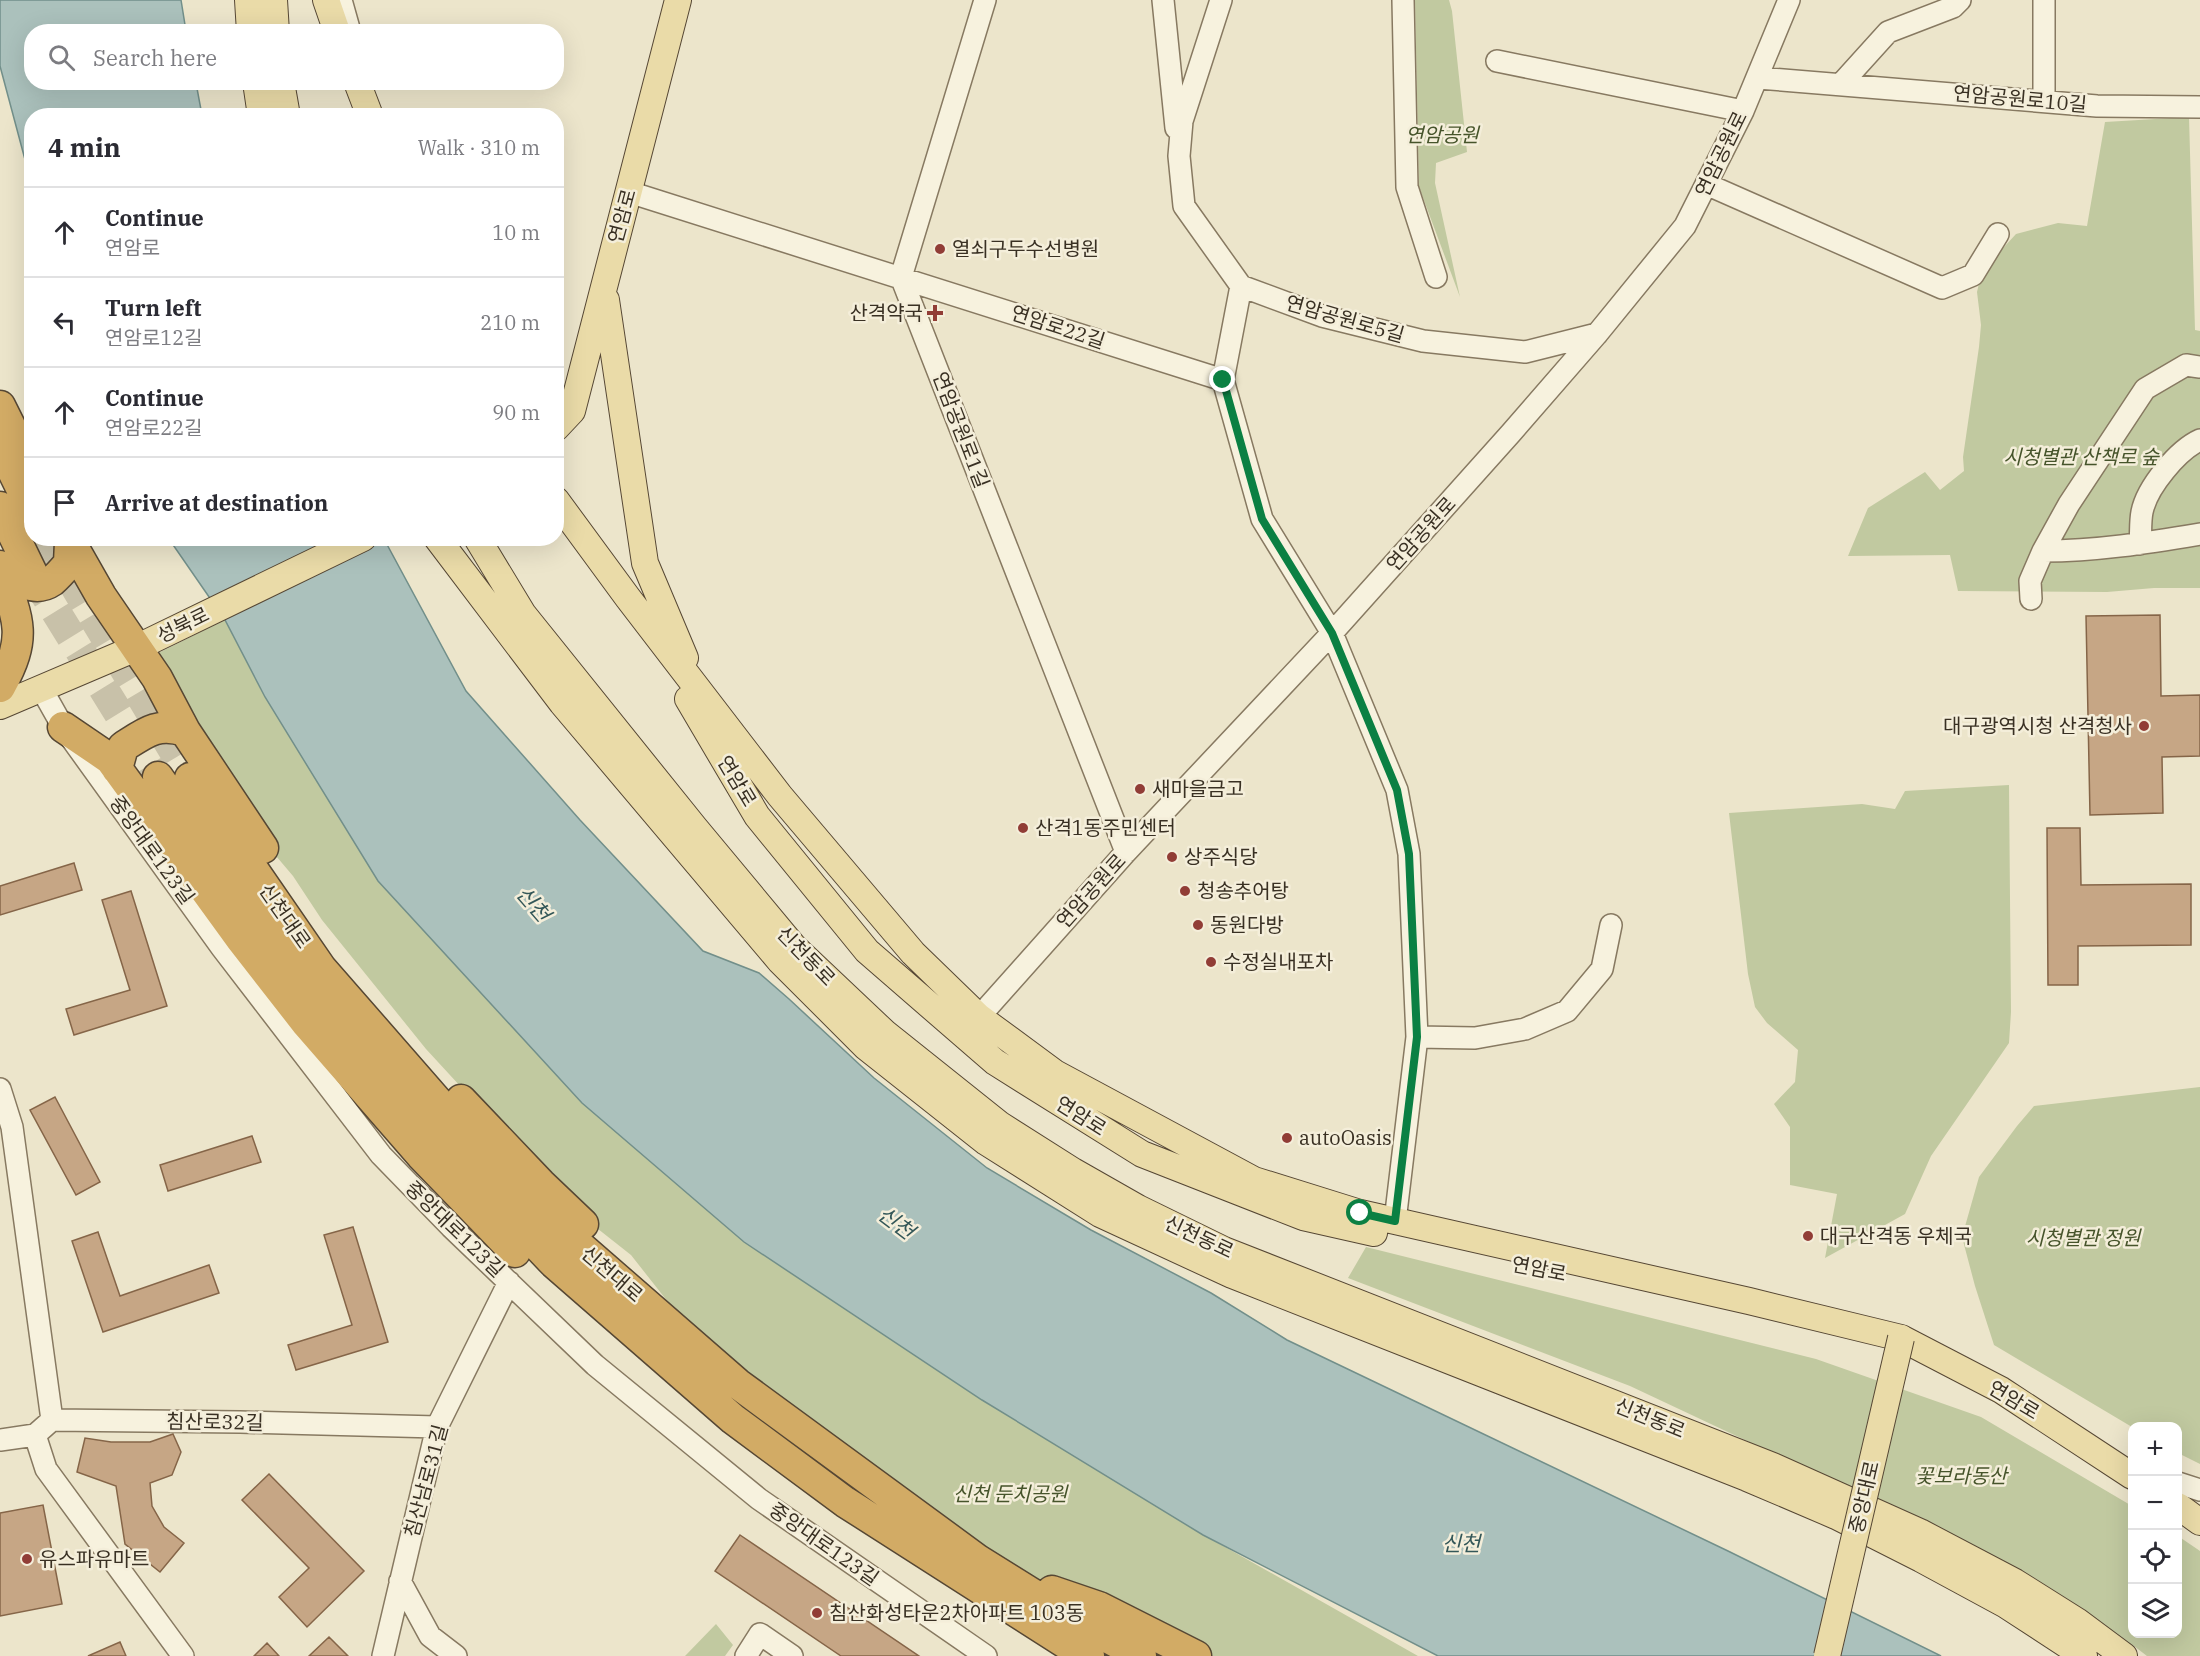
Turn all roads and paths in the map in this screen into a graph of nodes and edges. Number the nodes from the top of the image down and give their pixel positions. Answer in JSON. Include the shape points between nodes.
{"nodes":[{"id":1,"x":248,"y":0,"type":"edge"},
{"id":2,"x":274,"y":0,"type":"edge"},
{"id":3,"x":326,"y":0,"type":"edge"},
{"id":4,"x":341,"y":0,"type":"edge"},
{"id":5,"x":678,"y":0,"type":"edge"},
{"id":6,"x":985,"y":0,"type":"edge"},
{"id":7,"x":1163,"y":0,"type":"edge"},
{"id":8,"x":1221,"y":0,"type":"edge"},
{"id":9,"x":1403,"y":0,"type":"edge"},
{"id":10,"x":1789,"y":0,"type":"edge"},
{"id":11,"x":1960,"y":0,"type":"edge"},
{"id":12,"x":2044,"y":0,"type":"edge"},
{"id":13,"x":250,"y":24,"type":"edge"},
{"id":14,"x":276,"y":24,"type":"edge"},
{"id":15,"x":334,"y":24,"type":"edge"},
{"id":16,"x":348,"y":24,"type":"edge"},
{"id":17,"x":1497,"y":61,"type":"dead end"},
{"id":18,"x":1758,"y":78,"type":"junction"},
{"id":19,"x":1841,"y":84,"type":"junction"},
{"id":20,"x":257,"y":90,"type":"edge"},
{"id":21,"x":282,"y":90,"type":"edge"},
{"id":22,"x":360,"y":90,"type":"edge"},
{"id":23,"x":373,"y":90,"type":"edge"},
{"id":24,"x":2044,"y":101,"type":"junction"},
{"id":25,"x":2200,"y":107,"type":"edge"},
{"id":26,"x":260,"y":108,"type":"edge"},
{"id":27,"x":286,"y":108,"type":"edge"},
{"id":28,"x":367,"y":108,"type":"edge"},
{"id":29,"x":381,"y":108,"type":"edge"},
{"id":30,"x":1743,"y":111,"type":"junction"},
{"id":31,"x":1179,"y":156,"type":"junction"},
{"id":32,"x":1706,"y":184,"type":"junction"},
{"id":33,"x":629,"y":192,"type":"junction"},
{"id":34,"x":1998,"y":234,"type":"dead end"},
{"id":35,"x":901,"y":277,"type":"junction"},
{"id":36,"x":1436,"y":277,"type":"dead end"},
{"id":37,"x":1242,"y":286,"type":"junction"},
{"id":38,"x":604,"y":288,"type":"junction"},
{"id":39,"x":1597,"y":334,"type":"junction"},
{"id":40,"x":2200,"y":367,"type":"edge"},
{"id":41,"x":1223,"y":380,"type":"junction"},
{"id":42,"x":0,"y":406,"type":"edge"},
{"id":43,"x":564,"y":420,"type":"edge"},
{"id":44,"x":2200,"y":440,"type":"edge"},
{"id":45,"x":0,"y":445,"type":"edge"},
{"id":46,"x":24,"y":453,"type":"edge"},
{"id":47,"x":24,"y":494,"type":"edge"},
{"id":48,"x":0,"y":507,"type":"edge"},
{"id":49,"x":564,"y":511,"type":"edge"},
{"id":50,"x":2200,"y":534,"type":"edge"},
{"id":51,"x":2140,"y":544,"type":"junction"},
{"id":52,"x":69,"y":546,"type":"edge"},
{"id":53,"x":72,"y":546,"type":"edge"},
{"id":54,"x":346,"y":546,"type":"edge"},
{"id":55,"x":443,"y":546,"type":"edge"},
{"id":56,"x":482,"y":546,"type":"edge"},
{"id":57,"x":2043,"y":551,"type":"junction"},
{"id":58,"x":0,"y":566,"type":"edge"},
{"id":59,"x":0,"y":571,"type":"edge"},
{"id":60,"x":32,"y":573,"type":"tunnel mouth"},
{"id":61,"x":2031,"y":590,"type":"dead end"},
{"id":62,"x":628,"y":598,"type":"junction"},
{"id":63,"x":1332,"y":633,"type":"junction"},
{"id":64,"x":0,"y":638,"type":"edge"},
{"id":65,"x":136,"y":648,"type":"junction"},
{"id":66,"x":5,"y":678,"type":"edge"},
{"id":67,"x":41,"y":688,"type":"junction"},
{"id":68,"x":700,"y":692,"type":"junction"},
{"id":69,"x":0,"y":706,"type":"edge"},
{"id":70,"x":63,"y":727,"type":"junction"},
{"id":71,"x":185,"y":731,"type":"junction"},
{"id":72,"x":117,"y":769,"type":"junction"},
{"id":73,"x":158,"y":777,"type":"tunnel mouth"},
{"id":74,"x":189,"y":778,"type":"tunnel mouth"},
{"id":75,"x":1126,"y":852,"type":"junction"},
{"id":76,"x":1611,"y":925,"type":"dead end"},
{"id":77,"x":979,"y":1017,"type":"junction"},
{"id":78,"x":1417,"y":1037,"type":"junction"},
{"id":79,"x":0,"y":1089,"type":"edge"},
{"id":80,"x":1395,"y":1221,"type":"junction"},
{"id":81,"x":509,"y":1282,"type":"junction"},
{"id":82,"x":1749,"y":1301,"type":"junction"},
{"id":83,"x":1901,"y":1338,"type":"junction"},
{"id":84,"x":738,"y":1384,"type":"junction"},
{"id":85,"x":733,"y":1419,"type":"junction"},
{"id":86,"x":52,"y":1420,"type":"junction"},
{"id":87,"x":437,"y":1427,"type":"junction"},
{"id":88,"x":35,"y":1435,"type":"junction"},
{"id":89,"x":0,"y":1440,"type":"edge"},
{"id":90,"x":2100,"y":1454,"type":"junction"},
{"id":91,"x":2128,"y":1464,"type":"edge"},
{"id":92,"x":2128,"y":1473,"type":"edge"},
{"id":93,"x":2182,"y":1484,"type":"edge"},
{"id":94,"x":2200,"y":1490,"type":"edge"},
{"id":95,"x":2182,"y":1509,"type":"edge"},
{"id":96,"x":2200,"y":1522,"type":"edge"},
{"id":97,"x":1004,"y":1576,"type":"junction"},
{"id":98,"x":400,"y":1581,"type":"junction"},
{"id":99,"x":183,"y":1656,"type":"edge"},
{"id":100,"x":383,"y":1656,"type":"edge"},
{"id":101,"x":456,"y":1656,"type":"edge"},
{"id":102,"x":746,"y":1656,"type":"edge"},
{"id":103,"x":792,"y":1656,"type":"edge"},
{"id":104,"x":986,"y":1656,"type":"edge"},
{"id":105,"x":1089,"y":1656,"type":"edge"},
{"id":106,"x":1141,"y":1656,"type":"edge"},
{"id":107,"x":1197,"y":1656,"type":"edge"},
{"id":108,"x":1827,"y":1656,"type":"edge"},
{"id":109,"x":2084,"y":1656,"type":"edge"},
{"id":110,"x":2124,"y":1656,"type":"edge"}],
"edges":[{"from":1,"to":13,"type":"main road"},
{"from":2,"to":14,"type":"main road"},
{"from":3,"to":15,"type":"main road"},
{"from":4,"to":16,"type":"street"},
{"from":5,"to":33,"type":"main road","name":"연암로"},
{"from":6,"to":35,"type":"street"},
{"from":7,"to":31,"type":"street"},
{"from":8,"to":31,"type":"street","via":[[1182,121]]},
{"from":9,"to":36,"type":"street","via":[[1407,187]]},
{"from":10,"to":18,"type":"street","name":"연암공원로"},
{"from":11,"to":19,"type":"street","via":[[1953,7],[1888,32]]},
{"from":12,"to":24,"type":"street"},
{"from":17,"to":30,"type":"street"},
{"from":18,"to":19,"type":"street","name":"연암공원로10길"},
{"from":18,"to":30,"type":"street","name":"연암공원로"},
{"from":19,"to":24,"type":"street","name":"연암공원로10길"},
{"from":20,"to":26,"type":"main road"},
{"from":21,"to":27,"type":"main road"},
{"from":22,"to":28,"type":"main road"},
{"from":23,"to":29,"type":"street"},
{"from":24,"to":25,"type":"street","name":"연암공원로10길"},
{"from":30,"to":32,"type":"street","name":"연암공원로"},
{"from":31,"to":37,"type":"street","via":[[1184,206]]},
{"from":32,"to":34,"type":"street","via":[[1942,288],[1973,275]]},
{"from":32,"to":39,"type":"street","name":"연암공원로","via":[[1685,226]]},
{"from":33,"to":35,"type":"street","name":"연암로22길"},
{"from":33,"to":38,"type":"main road","name":"연암로"},
{"from":35,"to":41,"type":"street","name":"연암로22길"},
{"from":35,"to":75,"type":"street","name":"연암공원로1길"},
{"from":37,"to":39,"type":"street","name":"연암공원로5길","via":[[1322,316],[1423,342],[1525,352]]},
{"from":37,"to":41,"type":"street"},
{"from":38,"to":43,"type":"main road","name":"연암로","via":[[572,411]]},
{"from":38,"to":68,"type":"main road","via":[[645,563]]},
{"from":39,"to":63,"type":"street","name":"연암공원로"},
{"from":40,"to":57,"type":"street","via":[[2186,365],[2145,389],[2069,504]]},
{"from":41,"to":63,"type":"street","via":[[1262,519]]},
{"from":42,"to":46,"type":"highway"},
{"from":44,"to":51,"type":"street","via":[[2181,453],[2157,480],[2142,510]]},
{"from":45,"to":47,"type":"highway"},
{"from":48,"to":60,"type":"highway"},
{"from":49,"to":62,"type":"main road"},
{"from":50,"to":51,"type":"street"},
{"from":51,"to":57,"type":"street","via":[[2085,551]]},
{"from":52,"to":58,"type":"highway","via":[[69,563],[51,582],[29,586]]},
{"from":53,"to":65,"type":"highway"},
{"from":54,"to":65,"type":"main road","name":"성북로"},
{"from":55,"to":109,"type":"main road","name":"신천동로","via":[[562,702],[780,961],[866,1047],[986,1142],[1100,1214],[1232,1275],[1836,1516],[2006,1605]]},
{"from":56,"to":110,"type":"main road","name":"신천동로","via":[[523,614],[551,650],[795,947],[885,1033],[999,1124],[1138,1208],[1224,1250],[1773,1466],[1920,1532],[2015,1582]]},
{"from":57,"to":61,"type":"street"},
{"from":59,"to":66,"type":"highway","via":[[17,624],[17,650]]},
{"from":62,"to":68,"type":"main road"},
{"from":62,"to":82,"type":"main road","name":"연암로","via":[[758,816],[867,951],[995,1062],[1142,1154],[1302,1217],[1558,1274]]},
{"from":63,"to":75,"type":"street","name":"연암공원로"},
{"from":63,"to":78,"type":"street","via":[[1397,790],[1409,854]]},
{"from":64,"to":66,"type":"street"},
{"from":65,"to":67,"type":"main road","name":"성북로"},
{"from":65,"to":71,"type":"highway"},
{"from":67,"to":69,"type":"main road","name":"성북로"},
{"from":67,"to":70,"type":"street","name":"중앙대로123길"},
{"from":68,"to":77,"type":"main road","name":"연암로","via":[[780,796],[905,944]]},
{"from":70,"to":72,"type":"highway","via":[[110,759]]},
{"from":70,"to":81,"type":"street","name":"중앙대로123길","via":[[222,948],[381,1155]]},
{"from":71,"to":72,"type":"highway","via":[[171,727],[148,730],[123,747]]},
{"from":71,"to":84,"type":"highway","via":[[325,939],[419,1055],[541,1184],[643,1281]]},
{"from":72,"to":85,"type":"highway","via":[[307,1024],[421,1155],[517,1253],[650,1370]]},
{"from":73,"to":85,"type":"highway","name":"신천대로","via":[[276,948],[376,1077],[554,1263]]},
{"from":74,"to":84,"type":"highway","name":"신천대로","via":[[321,968],[513,1188]]},
{"from":75,"to":77,"type":"street","name":"연암공원로"},
{"from":76,"to":78,"type":"street","via":[[1602,969],[1568,1011],[1525,1029],[1475,1038]]},
{"from":77,"to":80,"type":"main road","name":"연암로","via":[[1055,1073],[1254,1180]]},
{"from":78,"to":80,"type":"street"},
{"from":79,"to":86,"type":"street","via":[[12,1127]]},
{"from":80,"to":82,"type":"main road","name":"연암로"},
{"from":81,"to":87,"type":"street","name":"침산남로31길"},
{"from":81,"to":104,"type":"street","name":"중앙대로123길","via":[[595,1365],[759,1499]]},
{"from":82,"to":83,"type":"main road","name":"연암로"},
{"from":83,"to":90,"type":"main road","name":"연암로","via":[[2001,1390]]},
{"from":83,"to":108,"type":"main road","name":"중앙대로","bridge":true},
{"from":84,"to":97,"type":"highway","name":"신천대로"},
{"from":85,"to":105,"type":"highway","name":"신천대로","via":[[845,1502]]},
{"from":86,"to":87,"type":"street","name":"침산로32길"},
{"from":86,"to":88,"type":"street"},
{"from":87,"to":98,"type":"street","name":"침산남로31길"},
{"from":88,"to":89,"type":"street"},
{"from":88,"to":99,"type":"street","via":[[46,1469]]},
{"from":90,"to":91,"type":"street"},
{"from":90,"to":92,"type":"main road","name":"연암로"},
{"from":93,"to":94,"type":"street"},
{"from":95,"to":96,"type":"main road"},
{"from":97,"to":106,"type":"highway","name":"신천대로"},
{"from":97,"to":107,"type":"highway","via":[[1099,1607]]},
{"from":98,"to":100,"type":"street","name":"침산남로31길"},
{"from":98,"to":101,"type":"street","via":[[430,1636]]},
{"from":102,"to":103,"type":"street","via":[[760,1634]]}]}
